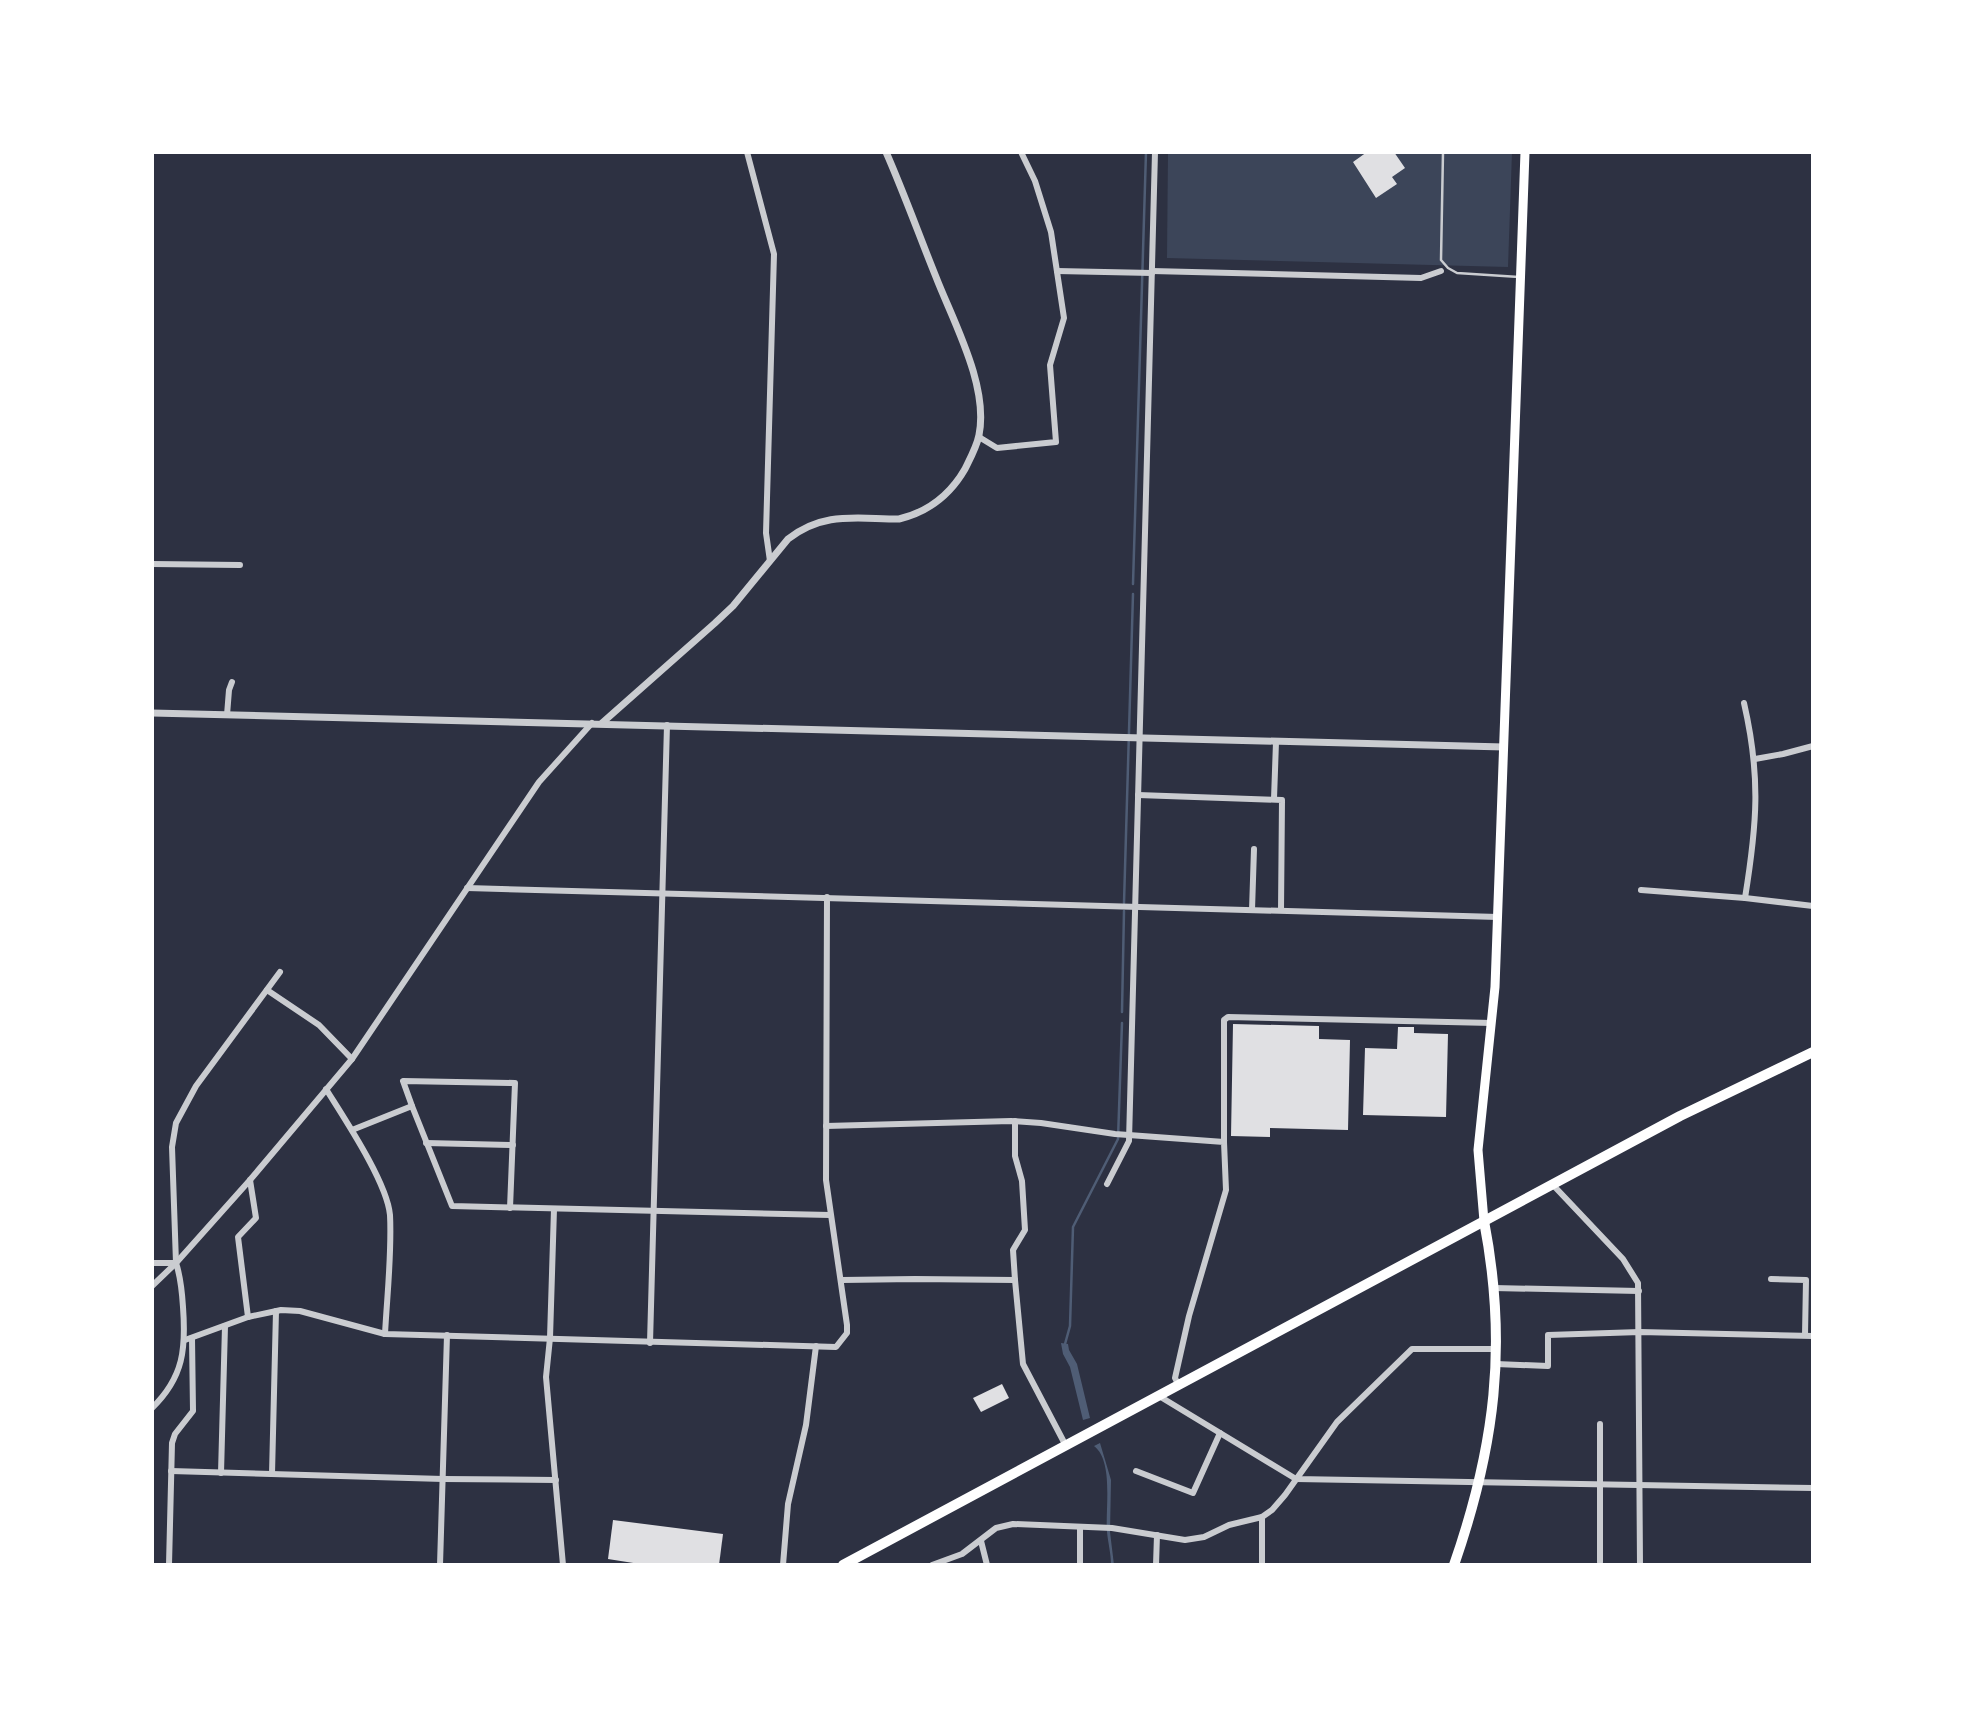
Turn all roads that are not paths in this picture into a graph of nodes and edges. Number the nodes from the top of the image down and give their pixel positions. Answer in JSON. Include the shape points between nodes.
{"nodes":[{"id":1,"x":747,"y":152,"type":"edge"},
{"id":2,"x":886,"y":152,"type":"edge"},
{"id":3,"x":1021,"y":152,"type":"edge"},
{"id":4,"x":1155,"y":152,"type":"edge"},
{"id":5,"x":1443,"y":152,"type":"edge"},
{"id":6,"x":1525,"y":152,"type":"edge"},
{"id":7,"x":1057,"y":271,"type":"junction"},
{"id":8,"x":1441,"y":271,"type":"dead end"},
{"id":9,"x":1147,"y":272,"type":"junction"},
{"id":10,"x":1522,"y":278,"type":"junction"},
{"id":11,"x":979,"y":437,"type":"junction"},
{"id":12,"x":770,"y":561,"type":"junction"},
{"id":13,"x":152,"y":564,"type":"edge"},
{"id":14,"x":240,"y":565,"type":"dead end"},
{"id":15,"x":232,"y":682,"type":"dead end"},
{"id":16,"x":1744,"y":703,"type":"dead end"},
{"id":17,"x":152,"y":713,"type":"edge"},
{"id":18,"x":227,"y":715,"type":"junction"},
{"id":19,"x":592,"y":723,"type":"junction"},
{"id":20,"x":602,"y":723,"type":"junction"},
{"id":21,"x":667,"y":725,"type":"junction"},
{"id":22,"x":1137,"y":738,"type":"junction"},
{"id":23,"x":1276,"y":742,"type":"junction"},
{"id":24,"x":1813,"y":746,"type":"edge"},
{"id":25,"x":1504,"y":747,"type":"junction"},
{"id":26,"x":1755,"y":759,"type":"junction"},
{"id":27,"x":1138,"y":795,"type":"junction"},
{"id":28,"x":1274,"y":799,"type":"junction"},
{"id":29,"x":1254,"y":849,"type":"dead end"},
{"id":30,"x":467,"y":888,"type":"junction"},
{"id":31,"x":1641,"y":890,"type":"dead end"},
{"id":32,"x":661,"y":894,"type":"junction"},
{"id":33,"x":827,"y":898,"type":"junction"},
{"id":34,"x":1745,"y":898,"type":"junction"},
{"id":35,"x":1813,"y":906,"type":"edge"},
{"id":36,"x":1134,"y":907,"type":"junction"},
{"id":37,"x":1252,"y":910,"type":"junction"},
{"id":38,"x":1281,"y":910,"type":"junction"},
{"id":39,"x":1498,"y":916,"type":"junction"},
{"id":40,"x":281,"y":972,"type":"dead end"},
{"id":41,"x":267,"y":990,"type":"junction"},
{"id":42,"x":1492,"y":1023,"type":"junction"},
{"id":43,"x":1813,"y":1052,"type":"edge"},
{"id":44,"x":352,"y":1059,"type":"junction"},
{"id":45,"x":326,"y":1089,"type":"junction"},
{"id":46,"x":412,"y":1106,"type":"junction"},
{"id":47,"x":1015,"y":1121,"type":"junction"},
{"id":48,"x":826,"y":1126,"type":"junction"},
{"id":49,"x":352,"y":1130,"type":"junction"},
{"id":50,"x":1122,"y":1134,"type":"junction"},
{"id":51,"x":1224,"y":1142,"type":"junction"},
{"id":52,"x":426,"y":1143,"type":"junction"},
{"id":53,"x":513,"y":1145,"type":"junction"},
{"id":54,"x":250,"y":1180,"type":"junction"},
{"id":55,"x":1107,"y":1184,"type":"dead end"},
{"id":56,"x":1553,"y":1185,"type":"junction"},
{"id":57,"x":510,"y":1208,"type":"junction"},
{"id":58,"x":554,"y":1209,"type":"junction"},
{"id":59,"x":653,"y":1212,"type":"junction"},
{"id":60,"x":831,"y":1215,"type":"junction"},
{"id":61,"x":1484,"y":1221,"type":"junction"},
{"id":62,"x":152,"y":1263,"type":"edge"},
{"id":63,"x":176,"y":1263,"type":"junction"},
{"id":64,"x":1771,"y":1279,"type":"dead end"},
{"id":65,"x":842,"y":1280,"type":"junction"},
{"id":66,"x":1015,"y":1280,"type":"junction"},
{"id":67,"x":152,"y":1286,"type":"edge"},
{"id":68,"x":1494,"y":1289,"type":"junction"},
{"id":69,"x":1639,"y":1291,"type":"junction"},
{"id":70,"x":276,"y":1311,"type":"junction"},
{"id":71,"x":248,"y":1317,"type":"junction"},
{"id":72,"x":225,"y":1326,"type":"junction"},
{"id":73,"x":1640,"y":1332,"type":"junction"},
{"id":74,"x":385,"y":1334,"type":"junction"},
{"id":75,"x":447,"y":1335,"type":"junction"},
{"id":76,"x":1805,"y":1335,"type":"junction"},
{"id":77,"x":1813,"y":1335,"type":"edge"},
{"id":78,"x":550,"y":1338,"type":"junction"},
{"id":79,"x":189,"y":1339,"type":"junction"},
{"id":80,"x":650,"y":1343,"type":"junction"},
{"id":81,"x":816,"y":1346,"type":"junction"},
{"id":82,"x":1496,"y":1349,"type":"junction"},
{"id":83,"x":1496,"y":1364,"type":"junction"},
{"id":84,"x":1178,"y":1384,"type":"junction"},
{"id":85,"x":1157,"y":1395,"type":"junction"},
{"id":86,"x":152,"y":1408,"type":"edge"},
{"id":87,"x":1600,"y":1424,"type":"dead end"},
{"id":88,"x":1220,"y":1433,"type":"junction"},
{"id":89,"x":1066,"y":1446,"type":"junction"},
{"id":90,"x":171,"y":1471,"type":"junction"},
{"id":91,"x":1136,"y":1471,"type":"dead end"},
{"id":92,"x":221,"y":1472,"type":"junction"},
{"id":93,"x":272,"y":1474,"type":"junction"},
{"id":94,"x":443,"y":1479,"type":"junction"},
{"id":95,"x":1296,"y":1479,"type":"junction"},
{"id":96,"x":556,"y":1480,"type":"junction"},
{"id":97,"x":1480,"y":1483,"type":"junction"},
{"id":98,"x":1600,"y":1485,"type":"junction"},
{"id":99,"x":1639,"y":1485,"type":"junction"},
{"id":100,"x":1813,"y":1488,"type":"edge"},
{"id":101,"x":1262,"y":1517,"type":"junction"},
{"id":102,"x":1080,"y":1527,"type":"junction"},
{"id":103,"x":1157,"y":1535,"type":"junction"},
{"id":104,"x":981,"y":1541,"type":"junction"},
{"id":105,"x":1600,"y":1562,"type":"dead end"},
{"id":106,"x":1080,"y":1564,"type":"edge"},
{"id":107,"x":169,"y":1565,"type":"edge"},
{"id":108,"x":440,"y":1565,"type":"edge"},
{"id":109,"x":563,"y":1565,"type":"edge"},
{"id":110,"x":783,"y":1565,"type":"edge"},
{"id":111,"x":843,"y":1565,"type":"edge"},
{"id":112,"x":932,"y":1565,"type":"edge"},
{"id":113,"x":987,"y":1565,"type":"edge"},
{"id":114,"x":1156,"y":1565,"type":"edge"},
{"id":115,"x":1262,"y":1565,"type":"edge"},
{"id":116,"x":1454,"y":1565,"type":"edge"},
{"id":117,"x":1640,"y":1565,"type":"edge"}],
"edges":[{"from":1,"to":12,"type":"street","via":[[774,254],[766,533]]},
{"from":2,"to":11,"type":"street","via":[[965,349],[980,398]]},
{"from":3,"to":7,"type":"street","via":[[1045,211]]},
{"from":4,"to":9,"type":"street"},
{"from":5,"to":10,"type":"lane","via":[[1441,260],[1457,273]]},
{"from":6,"to":10,"type":"main road"},
{"from":7,"to":9,"type":"street"},
{"from":7,"to":11,"type":"street","via":[[1064,318],[1050,365],[1056,442],[997,448]]},
{"from":8,"to":9,"type":"street","via":[[1421,278]]},
{"from":9,"to":22,"type":"street"},
{"from":10,"to":25,"type":"main road"},
{"from":11,"to":12,"type":"street","via":[[959,480],[937,503],[899,519],[834,519],[812,524],[788,539]]},
{"from":12,"to":20,"type":"street","via":[[733,606]]},
{"from":13,"to":14,"type":"street"},
{"from":15,"to":18,"type":"street"},
{"from":16,"to":26,"type":"street"},
{"from":17,"to":18,"type":"street"},
{"from":18,"to":19,"type":"street"},
{"from":19,"to":20,"type":"street"},
{"from":19,"to":30,"type":"street","via":[[539,782]]},
{"from":20,"to":21,"type":"street"},
{"from":21,"to":22,"type":"street"},
{"from":21,"to":32,"type":"street"},
{"from":22,"to":23,"type":"street"},
{"from":22,"to":27,"type":"street"},
{"from":23,"to":25,"type":"street"},
{"from":23,"to":28,"type":"street"},
{"from":24,"to":26,"type":"street"},
{"from":25,"to":39,"type":"main road"},
{"from":26,"to":34,"type":"street","via":[[1755,836]]},
{"from":27,"to":28,"type":"street"},
{"from":27,"to":36,"type":"street"},
{"from":28,"to":38,"type":"street","via":[[1283,803]]},
{"from":29,"to":37,"type":"street"},
{"from":30,"to":32,"type":"street"},
{"from":30,"to":44,"type":"street"},
{"from":31,"to":34,"type":"street"},
{"from":32,"to":33,"type":"street"},
{"from":32,"to":59,"type":"street"},
{"from":33,"to":36,"type":"street"},
{"from":33,"to":48,"type":"street"},
{"from":34,"to":35,"type":"street"},
{"from":36,"to":37,"type":"street"},
{"from":36,"to":50,"type":"street"},
{"from":37,"to":38,"type":"street"},
{"from":38,"to":39,"type":"street"},
{"from":39,"to":42,"type":"main road"},
{"from":40,"to":41,"type":"street"},
{"from":41,"to":44,"type":"street","via":[[319,1025]]},
{"from":41,"to":63,"type":"street","via":[[196,1086],[176,1123],[172,1147]]},
{"from":42,"to":51,"type":"street","via":[[1227,1017]]},
{"from":42,"to":61,"type":"main road","via":[[1478,1150]]},
{"from":43,"to":56,"type":"main road","via":[[1680,1116]]},
{"from":44,"to":45,"type":"street"},
{"from":45,"to":49,"type":"street"},
{"from":45,"to":54,"type":"street"},
{"from":46,"to":49,"type":"street"},
{"from":46,"to":52,"type":"street"},
{"from":46,"to":53,"type":"street","via":[[403,1081],[515,1083]]},
{"from":47,"to":48,"type":"street"},
{"from":47,"to":50,"type":"street"},
{"from":47,"to":66,"type":"street","via":[[1014,1156],[1022,1181],[1025,1230],[1013,1250]]},
{"from":48,"to":60,"type":"street"},
{"from":49,"to":74,"type":"street","via":[[390,1213]]},
{"from":50,"to":51,"type":"street"},
{"from":50,"to":55,"type":"street","via":[[1129,1141]]},
{"from":51,"to":84,"type":"street","via":[[1226,1190],[1189,1316],[1175,1378]]},
{"from":52,"to":53,"type":"street"},
{"from":52,"to":57,"type":"street","via":[[452,1206]]},
{"from":53,"to":57,"type":"street"},
{"from":54,"to":63,"type":"street"},
{"from":54,"to":71,"type":"street","via":[[256,1218],[238,1237]]},
{"from":56,"to":61,"type":"main road"},
{"from":56,"to":69,"type":"street","via":[[1623,1259],[1639,1283]]},
{"from":57,"to":58,"type":"street"},
{"from":58,"to":59,"type":"street"},
{"from":58,"to":78,"type":"street"},
{"from":59,"to":60,"type":"street"},
{"from":59,"to":80,"type":"street"},
{"from":60,"to":65,"type":"street"},
{"from":61,"to":68,"type":"main road"},
{"from":61,"to":84,"type":"main road"},
{"from":62,"to":63,"type":"street"},
{"from":63,"to":67,"type":"street"},
{"from":63,"to":79,"type":"street"},
{"from":64,"to":76,"type":"street","via":[[1806,1280]]},
{"from":65,"to":66,"type":"street"},
{"from":65,"to":81,"type":"street","via":[[847,1333],[836,1347]]},
{"from":66,"to":89,"type":"street","via":[[1023,1364]]},
{"from":68,"to":69,"type":"street"},
{"from":68,"to":82,"type":"main road"},
{"from":69,"to":73,"type":"street"},
{"from":70,"to":71,"type":"street"},
{"from":70,"to":74,"type":"street","via":[[300,1311]]},
{"from":70,"to":93,"type":"street"},
{"from":71,"to":72,"type":"street"},
{"from":72,"to":79,"type":"street"},
{"from":72,"to":92,"type":"street"},
{"from":73,"to":76,"type":"street"},
{"from":73,"to":83,"type":"street","via":[[1548,1335],[1548,1366]]},
{"from":73,"to":99,"type":"street"},
{"from":74,"to":75,"type":"street"},
{"from":75,"to":78,"type":"street"},
{"from":75,"to":94,"type":"street"},
{"from":76,"to":77,"type":"street"},
{"from":78,"to":80,"type":"street"},
{"from":78,"to":96,"type":"street","via":[[546,1377]]},
{"from":79,"to":86,"type":"street","via":[[174,1381]]},
{"from":79,"to":90,"type":"street","via":[[193,1411],[172,1439]]},
{"from":80,"to":81,"type":"street"},
{"from":81,"to":110,"type":"street","via":[[806,1426],[788,1504]]},
{"from":82,"to":83,"type":"main road"},
{"from":82,"to":95,"type":"street","via":[[1412,1349],[1337,1422]]},
{"from":83,"to":97,"type":"main road"},
{"from":84,"to":85,"type":"main road"},
{"from":85,"to":88,"type":"street"},
{"from":85,"to":89,"type":"main road"},
{"from":87,"to":98,"type":"street"},
{"from":88,"to":91,"type":"street","via":[[1193,1493]]},
{"from":88,"to":95,"type":"street"},
{"from":89,"to":111,"type":"main road"},
{"from":90,"to":92,"type":"street"},
{"from":90,"to":107,"type":"street"},
{"from":92,"to":93,"type":"street"},
{"from":93,"to":94,"type":"street"},
{"from":94,"to":96,"type":"street"},
{"from":94,"to":108,"type":"street"},
{"from":95,"to":97,"type":"street"},
{"from":95,"to":101,"type":"street"},
{"from":96,"to":109,"type":"street"},
{"from":97,"to":98,"type":"street"},
{"from":97,"to":116,"type":"main road"},
{"from":98,"to":99,"type":"street"},
{"from":98,"to":105,"type":"street"},
{"from":99,"to":100,"type":"street"},
{"from":99,"to":117,"type":"street"},
{"from":101,"to":103,"type":"street","via":[[1204,1537],[1185,1540]]},
{"from":101,"to":115,"type":"street"},
{"from":102,"to":103,"type":"street"},
{"from":102,"to":104,"type":"street","via":[[1013,1524],[996,1528]]},
{"from":102,"to":106,"type":"street"},
{"from":103,"to":114,"type":"street"},
{"from":104,"to":112,"type":"street"},
{"from":104,"to":113,"type":"street"}]}
